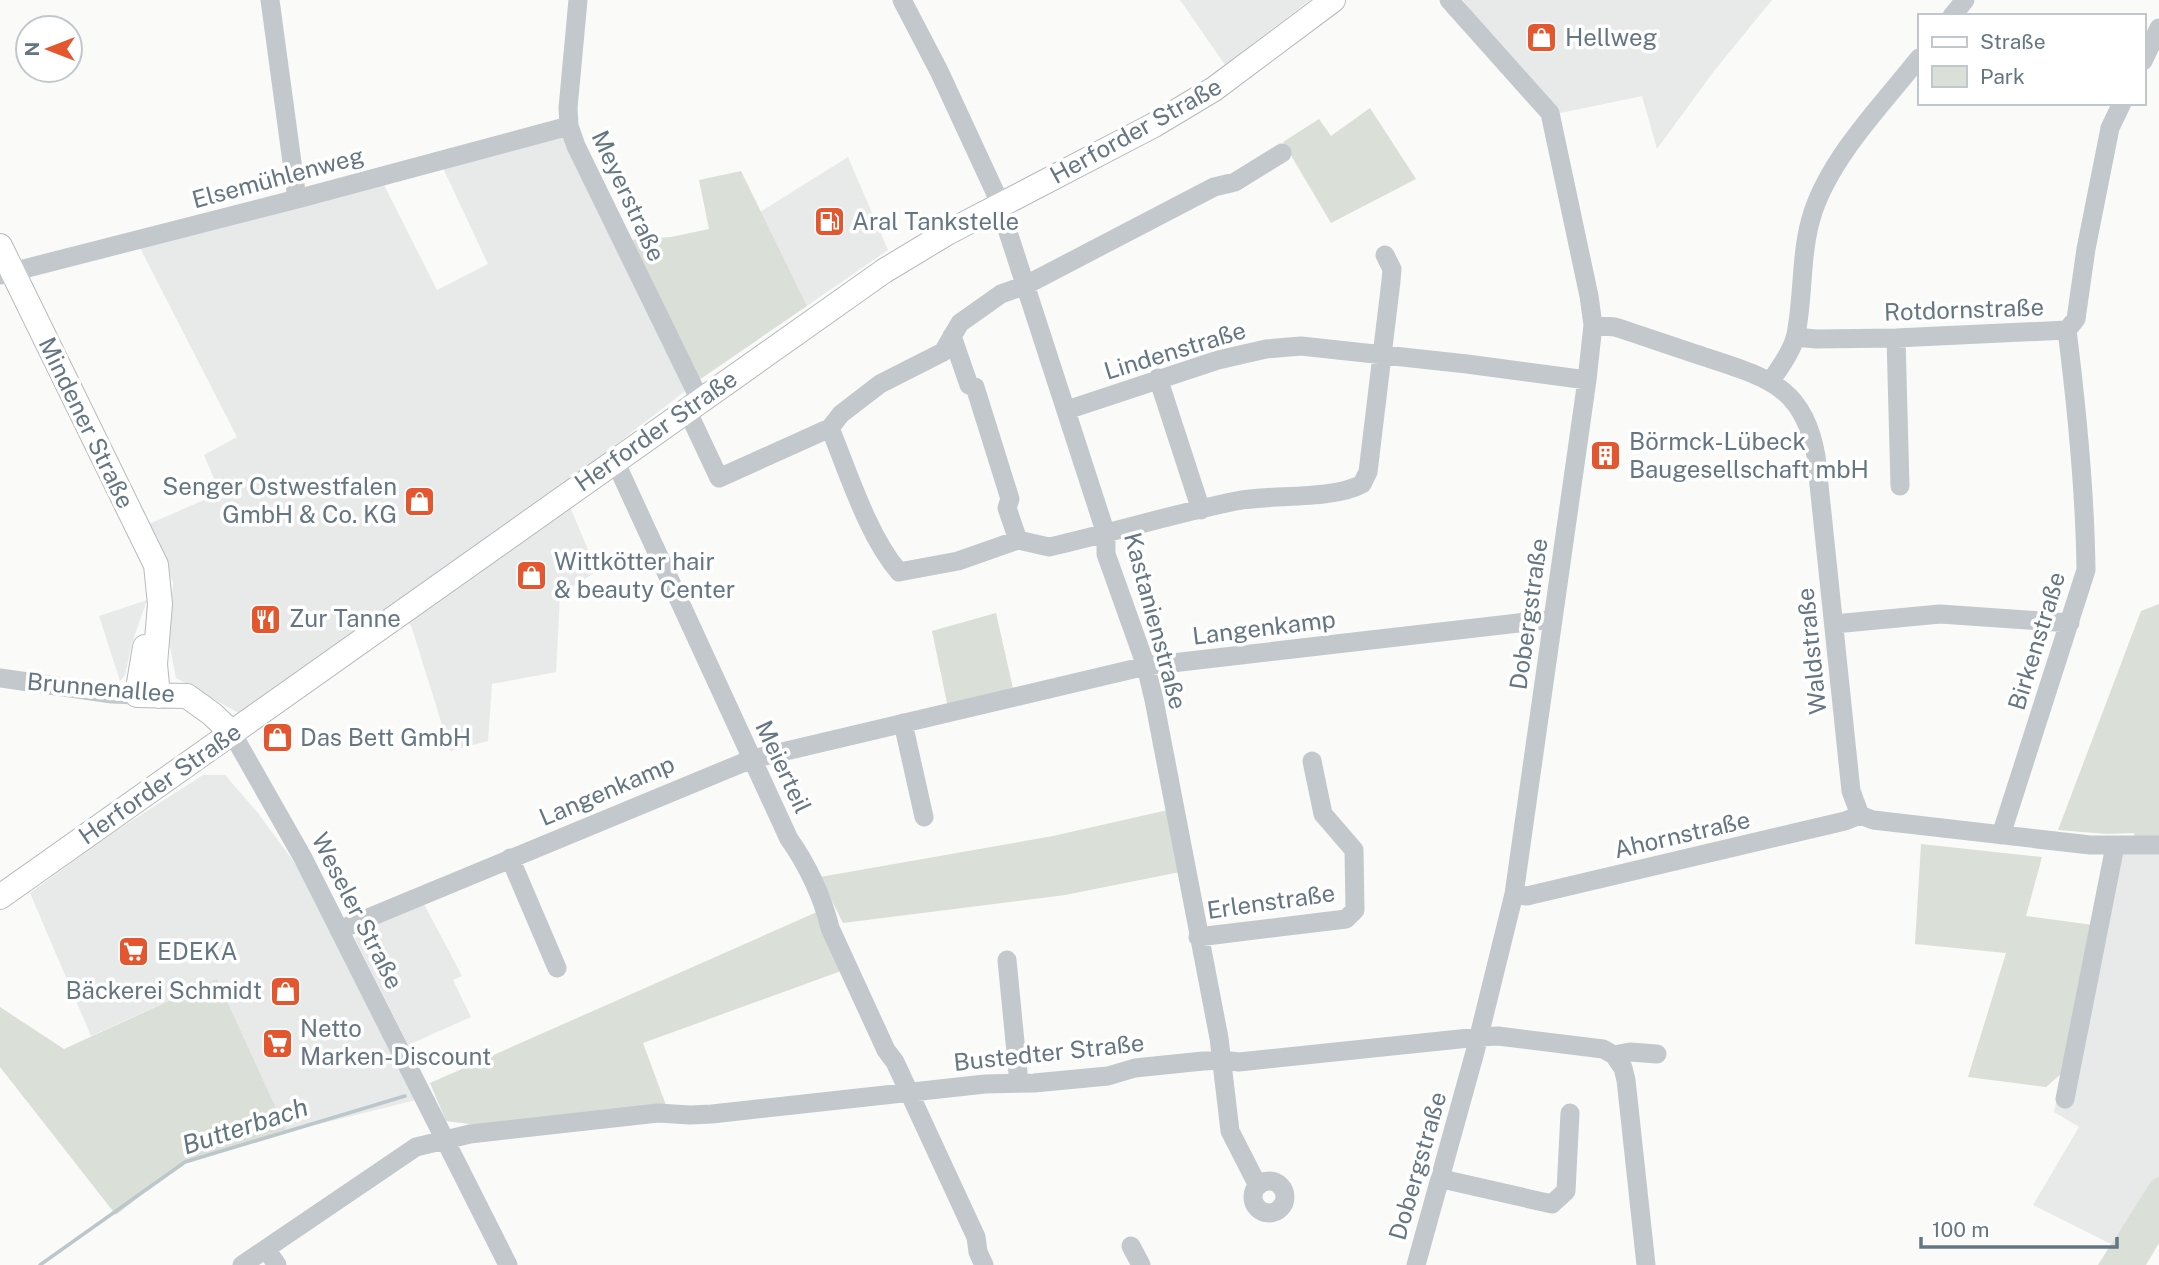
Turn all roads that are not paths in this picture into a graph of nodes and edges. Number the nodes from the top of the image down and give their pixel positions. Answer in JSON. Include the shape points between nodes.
{"nodes":[{"id":1,"x":270,"y":0,"type":"edge"},
{"id":2,"x":578,"y":0,"type":"edge"},
{"id":3,"x":902,"y":0,"type":"edge"},
{"id":4,"x":1333,"y":0,"type":"edge"},
{"id":5,"x":1449,"y":0,"type":"edge"},
{"id":6,"x":1965,"y":0,"type":"edge"},
{"id":7,"x":1954,"y":14,"type":"edge"},
{"id":8,"x":2159,"y":28,"type":"edge"},
{"id":9,"x":2145,"y":57,"type":"edge"},
{"id":10,"x":1918,"y":59,"type":"edge"},
{"id":11,"x":2121,"y":105,"type":"edge"},
{"id":12,"x":569,"y":126,"type":"junction"},
{"id":13,"x":1282,"y":153,"type":"dead end"},
{"id":14,"x":297,"y":199,"type":"junction"},
{"id":15,"x":999,"y":206,"type":"junction"},
{"id":16,"x":0,"y":246,"type":"edge"},
{"id":17,"x":1385,"y":255,"type":"dead end"},
{"id":18,"x":6,"y":274,"type":"edge"},
{"id":19,"x":1026,"y":285,"type":"junction"},
{"id":20,"x":1593,"y":324,"type":"junction"},
{"id":21,"x":2067,"y":330,"type":"junction"},
{"id":22,"x":952,"y":336,"type":"junction"},
{"id":23,"x":1796,"y":337,"type":"junction"},
{"id":24,"x":1896,"y":338,"type":"junction"},
{"id":25,"x":1384,"y":354,"type":"junction"},
{"id":26,"x":1158,"y":378,"type":"junction"},
{"id":27,"x":1587,"y":380,"type":"junction"},
{"id":28,"x":1772,"y":381,"type":"junction"},
{"id":29,"x":694,"y":405,"type":"junction"},
{"id":30,"x":1067,"y":410,"type":"junction"},
{"id":31,"x":830,"y":428,"type":"junction"},
{"id":32,"x":615,"y":461,"type":"junction"},
{"id":33,"x":1900,"y":486,"type":"dead end"},
{"id":34,"x":1201,"y":510,"type":"junction"},
{"id":35,"x":1106,"y":534,"type":"junction"},
{"id":36,"x":1018,"y":540,"type":"junction"},
{"id":37,"x":1553,"y":619,"type":"junction"},
{"id":38,"x":2070,"y":623,"type":"junction"},
{"id":39,"x":1834,"y":624,"type":"junction"},
{"id":40,"x":1146,"y":666,"type":"junction"},
{"id":41,"x":0,"y":678,"type":"edge"},
{"id":42,"x":147,"y":695,"type":"junction"},
{"id":43,"x":903,"y":723,"type":"junction"},
{"id":44,"x":232,"y":733,"type":"junction"},
{"id":45,"x":752,"y":759,"type":"junction"},
{"id":46,"x":1312,"y":761,"type":"dead end"},
{"id":47,"x":1860,"y":815,"type":"junction"},
{"id":48,"x":924,"y":817,"type":"dead end"},
{"id":49,"x":2001,"y":835,"type":"junction"},
{"id":50,"x":2159,"y":845,"type":"edge"},
{"id":51,"x":2115,"y":846,"type":"junction"},
{"id":52,"x":510,"y":858,"type":"junction"},
{"id":53,"x":1514,"y":894,"type":"junction"},
{"id":54,"x":0,"y":897,"type":"edge"},
{"id":55,"x":339,"y":930,"type":"junction"},
{"id":56,"x":1199,"y":937,"type":"junction"},
{"id":57,"x":1007,"y":960,"type":"dead end"},
{"id":58,"x":557,"y":968,"type":"dead end"},
{"id":59,"x":1479,"y":1037,"type":"junction"},
{"id":60,"x":1657,"y":1054,"type":"dead end"},
{"id":61,"x":1614,"y":1055,"type":"junction"},
{"id":62,"x":1222,"y":1059,"type":"junction"},
{"id":63,"x":1019,"y":1083,"type":"junction"},
{"id":64,"x":908,"y":1093,"type":"junction"},
{"id":65,"x":2065,"y":1099,"type":"dead end"},
{"id":66,"x":1570,"y":1113,"type":"dead end"},
{"id":67,"x":445,"y":1140,"type":"junction"},
{"id":68,"x":1442,"y":1179,"type":"junction"},
{"id":69,"x":1258,"y":1186,"type":"dead end"},
{"id":70,"x":1131,"y":1246,"type":"dead end"},
{"id":71,"x":272,"y":1257,"type":"edge"},
{"id":72,"x":242,"y":1265,"type":"edge"},
{"id":73,"x":508,"y":1265,"type":"edge"},
{"id":74,"x":984,"y":1265,"type":"edge"},
{"id":75,"x":1141,"y":1265,"type":"edge"},
{"id":76,"x":1416,"y":1265,"type":"edge"},
{"id":77,"x":1646,"y":1265,"type":"edge"}],
"edges":[{"from":1,"to":14,"type":"street"},
{"from":2,"to":12,"type":"street","name":"Meyerstraße"},
{"from":3,"to":15,"type":"street","name":"Kastanienstraße"},
{"from":4,"to":15,"type":"main road","name":"Herforder Straße","via":[[1214,89]]},
{"from":5,"to":20,"type":"street","name":"Dobergstraße","via":[[1550,113]]},
{"from":6,"to":7,"type":"street"},
{"from":8,"to":9,"type":"street"},
{"from":10,"to":23,"type":"street","via":[[1847,148],[1823,188],[1807,239]]},
{"from":11,"to":21,"type":"street","name":"Rotdornstraße","via":[[2110,128],[2076,318]]},
{"from":12,"to":14,"type":"street","name":"Elsemühlenweg"},
{"from":12,"to":29,"type":"street","name":"Meyerstraße"},
{"from":13,"to":19,"type":"street","via":[[1235,182],[1214,187]]},
{"from":14,"to":18,"type":"street","name":"Elsemühlenweg"},
{"from":15,"to":19,"type":"street","name":"Kastanienstraße"},
{"from":15,"to":29,"type":"main road","name":"Herforder Straße","via":[[884,271]]},
{"from":16,"to":18,"type":"main road","name":"Mindener Straße"},
{"from":17,"to":25,"type":"street","via":[[1392,269]]},
{"from":18,"to":42,"type":"main road","name":"Mindener Straße","via":[[156,565],[160,604],[149,632]]},
{"from":19,"to":22,"type":"street","via":[[1001,295],[960,323]]},
{"from":19,"to":30,"type":"street","name":"Kastanienstraße"},
{"from":20,"to":27,"type":"street","name":"Dobergstraße"},
{"from":20,"to":28,"type":"street","name":"Waldstraße","via":[[1615,327]]},
{"from":21,"to":24,"type":"street","name":"Rotdornstraße"},
{"from":21,"to":38,"type":"street","name":"Birkenstraße","via":[[2086,570]]},
{"from":22,"to":31,"type":"street","via":[[943,352],[880,384]]},
{"from":22,"to":36,"type":"street","via":[[969,385],[975,387]]},
{"from":23,"to":24,"type":"street","name":"Rotdornstraße"},
{"from":23,"to":28,"type":"street"},
{"from":24,"to":33,"type":"street"},
{"from":25,"to":26,"type":"street","name":"Lindenstraße","via":[[1301,346],[1266,349]]},
{"from":25,"to":27,"type":"street","name":"Lindenstraße"},
{"from":25,"to":34,"type":"street","via":[[1368,472],[1362,484],[1342,492],[1258,498]]},
{"from":26,"to":30,"type":"street","name":"Lindenstraße"},
{"from":26,"to":34,"type":"street"},
{"from":27,"to":37,"type":"street","name":"Dobergstraße"},
{"from":28,"to":39,"type":"street","name":"Waldstraße","via":[[1798,407],[1813,436]]},
{"from":29,"to":31,"type":"street","name":"Meyerstraße","via":[[719,478]]},
{"from":29,"to":32,"type":"main road","name":"Herforder Straße"},
{"from":30,"to":35,"type":"street","name":"Kastanienstraße"},
{"from":31,"to":36,"type":"street","via":[[887,558],[899,572],[958,561]]},
{"from":32,"to":44,"type":"main road","name":"Herforder Straße"},
{"from":32,"to":45,"type":"street","name":"Meierteil"},
{"from":34,"to":35,"type":"street"},
{"from":35,"to":36,"type":"street","via":[[1049,547]]},
{"from":35,"to":40,"type":"street","name":"Kastanienstraße","via":[[1106,554]]},
{"from":37,"to":40,"type":"street","name":"Langenkamp"},
{"from":37,"to":53,"type":"street","name":"Dobergstraße"},
{"from":38,"to":39,"type":"street","via":[[1940,614]]},
{"from":38,"to":49,"type":"street","name":"Birkenstraße"},
{"from":39,"to":47,"type":"street","name":"Waldstraße","via":[[1850,791]]},
{"from":40,"to":43,"type":"street","name":"Langenkamp"},
{"from":40,"to":56,"type":"street","name":"Kastanienstraße"},
{"from":41,"to":42,"type":"street","name":"Brunnenallee"},
{"from":42,"to":44,"type":"main road","name":"Brunnenallee","via":[[187,696]]},
{"from":43,"to":45,"type":"street","name":"Langenkamp"},
{"from":43,"to":48,"type":"street"},
{"from":44,"to":54,"type":"main road","name":"Herforder Straße"},
{"from":44,"to":55,"type":"street","name":"Weseler Straße"},
{"from":45,"to":52,"type":"street","name":"Langenkamp"},
{"from":45,"to":64,"type":"street","name":"Meierteil"},
{"from":46,"to":56,"type":"street","name":"Erlenstraße","via":[[1323,814],[1353,850],[1355,910],[1346,919]]},
{"from":47,"to":49,"type":"street"},
{"from":47,"to":53,"type":"street","name":"Ahornstraße","via":[[1527,896]]},
{"from":49,"to":51,"type":"street"},
{"from":50,"to":51,"type":"street"},
{"from":51,"to":65,"type":"street"},
{"from":52,"to":55,"type":"street","name":"Langenkamp"},
{"from":52,"to":58,"type":"street"},
{"from":53,"to":59,"type":"street","name":"Dobergstraße"},
{"from":55,"to":67,"type":"street","name":"Weseler Straße"},
{"from":56,"to":62,"type":"street","name":"Kastanienstraße"},
{"from":57,"to":63,"type":"street"},
{"from":59,"to":61,"type":"street","name":"Bustedter Straße","via":[[1603,1049]]},
{"from":59,"to":62,"type":"street","name":"Bustedter Straße","via":[[1239,1062]]},
{"from":59,"to":68,"type":"street","name":"Dobergstraße"},
{"from":60,"to":61,"type":"street","name":"Bustedter Straße"},
{"from":61,"to":77,"type":"street","via":[[1626,1080]]},
{"from":62,"to":63,"type":"street","name":"Bustedter Straße"},
{"from":62,"to":69,"type":"street","name":"Kastanienstraße","via":[[1230,1131]]},
{"from":63,"to":64,"type":"street","name":"Bustedter Straße"},
{"from":64,"to":67,"type":"street","name":"Bustedter Straße","via":[[712,1114],[659,1113]]},
{"from":64,"to":74,"type":"street","name":"Meierteil","via":[[976,1237]]},
{"from":66,"to":68,"type":"street","via":[[1566,1191],[1552,1203]]},
{"from":67,"to":71,"type":"street","name":"Bustedter Straße","via":[[416,1147]]},
{"from":67,"to":73,"type":"street","name":"Weseler Straße"},
{"from":68,"to":76,"type":"street","name":"Dobergstraße"},
{"from":70,"to":75,"type":"street"},
{"from":71,"to":72,"type":"street","name":"Bustedter Straße"}]}
